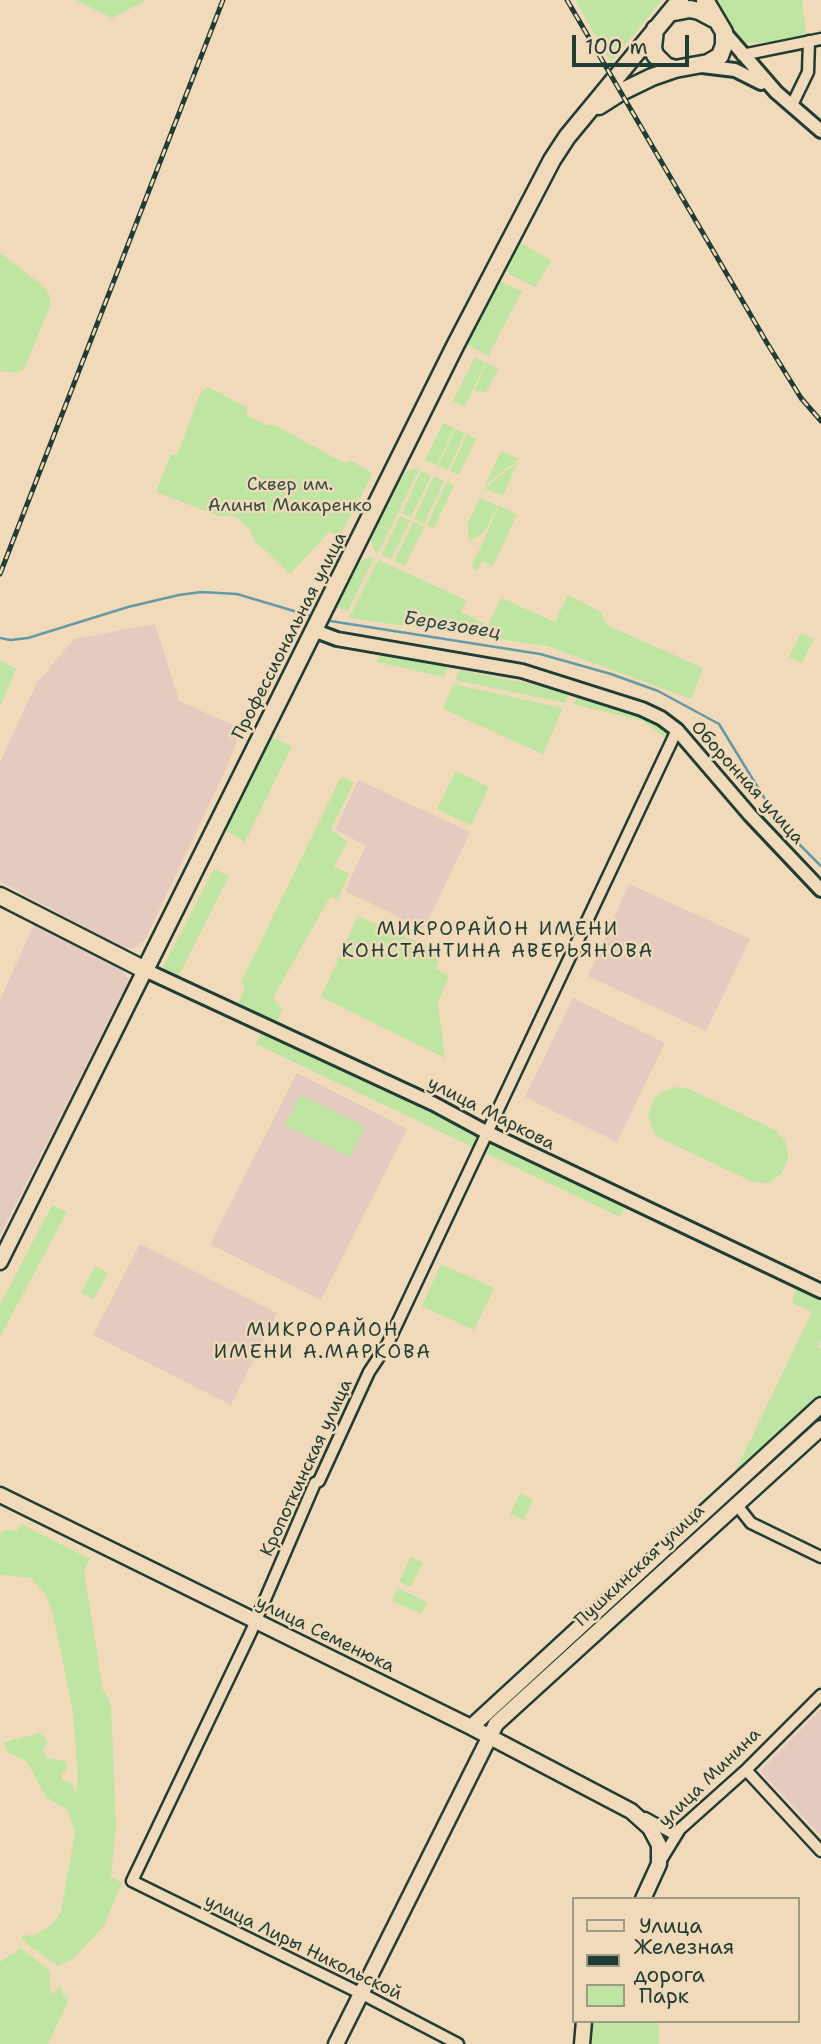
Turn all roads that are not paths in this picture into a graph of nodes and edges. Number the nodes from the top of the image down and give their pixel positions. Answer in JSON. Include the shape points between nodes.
{"nodes":[{"id":1,"x":680,"y":0,"type":"edge"},
{"id":2,"x":705,"y":0,"type":"edge"},
{"id":3,"x":669,"y":13,"type":"junction"},
{"id":4,"x":719,"y":26,"type":"junction"},
{"id":5,"x":655,"y":29,"type":"junction"},
{"id":6,"x":821,"y":39,"type":"edge"},
{"id":7,"x":809,"y":41,"type":"junction"},
{"id":8,"x":742,"y":55,"type":"junction"},
{"id":9,"x":701,"y":66,"type":"junction"},
{"id":10,"x":675,"y":69,"type":"junction"},
{"id":11,"x":776,"y":92,"type":"junction"},
{"id":12,"x":792,"y":104,"type":"junction"},
{"id":13,"x":585,"y":116,"type":"junction"},
{"id":14,"x":821,"y":131,"type":"edge"},
{"id":15,"x":318,"y":622,"type":"junction"},
{"id":16,"x":677,"y":730,"type":"junction"},
{"id":17,"x":821,"y":890,"type":"edge"},
{"id":18,"x":0,"y":896,"type":"edge"},
{"id":19,"x":145,"y":970,"type":"junction"},
{"id":20,"x":486,"y":1132,"type":"junction"},
{"id":21,"x":0,"y":1262,"type":"edge"},
{"id":22,"x":821,"y":1292,"type":"edge"},
{"id":23,"x":820,"y":1409,"type":"edge"},
{"id":24,"x":821,"y":1428,"type":"edge"},
{"id":25,"x":0,"y":1495,"type":"edge"},
{"id":26,"x":736,"y":1504,"type":"junction"},
{"id":27,"x":821,"y":1557,"type":"edge"},
{"id":28,"x":255,"y":1622,"type":"junction"},
{"id":29,"x":821,"y":1696,"type":"edge"},
{"id":30,"x":491,"y":1709,"type":"junction"},
{"id":31,"x":471,"y":1727,"type":"junction"},
{"id":32,"x":489,"y":1737,"type":"junction"},
{"id":33,"x":746,"y":1770,"type":"junction"},
{"id":34,"x":632,"y":1811,"type":"junction"},
{"id":35,"x":676,"y":1835,"type":"junction"},
{"id":36,"x":821,"y":1851,"type":"edge"},
{"id":37,"x":659,"y":1864,"type":"junction"},
{"id":38,"x":132,"y":1881,"type":"joint"},
{"id":39,"x":644,"y":1897,"type":"edge"},
{"id":40,"x":362,"y":1994,"type":"junction"},
{"id":41,"x":584,"y":2023,"type":"edge"},
{"id":42,"x":336,"y":2044,"type":"edge"},
{"id":43,"x":458,"y":2044,"type":"edge"},
{"id":44,"x":582,"y":2044,"type":"edge"}],
"edges":[{"from":1,"to":3,"type":"main road","name":"Профессиональная улица"},
{"from":2,"to":4,"type":"main road"},
{"from":3,"to":4,"type":"main road","via":[[699,11]]},
{"from":3,"to":5,"type":"main road","name":"Профессиональная улица"},
{"from":4,"to":8,"type":"street"},
{"from":4,"to":9,"type":"main road","via":[[724,46],[720,56]]},
{"from":5,"to":10,"type":"main road","via":[[655,55]]},
{"from":5,"to":13,"type":"main road","name":"Профессиональная улица"},
{"from":6,"to":7,"type":"street"},
{"from":7,"to":8,"type":"street"},
{"from":7,"to":12,"type":"street","via":[[808,72]]},
{"from":8,"to":11,"type":"street"},
{"from":9,"to":10,"type":"main road"},
{"from":9,"to":11,"type":"street","via":[[735,70]]},
{"from":10,"to":13,"type":"main road","via":[[621,92]]},
{"from":11,"to":12,"type":"street"},
{"from":12,"to":14,"type":"street"},
{"from":13,"to":15,"type":"main road","name":"Профессиональная улица","via":[[547,169]]},
{"from":15,"to":16,"type":"street","name":"Оборонная улица","via":[[337,639],[522,671],[642,709]]},
{"from":15,"to":19,"type":"main road","name":"Профессиональная улица"},
{"from":16,"to":17,"type":"street","name":"Оборонная улица"},
{"from":16,"to":20,"type":"street","name":"Кропоткинская улица"},
{"from":18,"to":19,"type":"main road"},
{"from":19,"to":20,"type":"street","name":"улица Маркова"},
{"from":19,"to":21,"type":"main road","name":"Профессиональная улица"},
{"from":20,"to":22,"type":"street","name":"улица Маркова"},
{"from":20,"to":28,"type":"street","name":"Кропоткинская улица","via":[[387,1345],[315,1483]]},
{"from":23,"to":30,"type":"main road","name":"Пушкинская улица"},
{"from":24,"to":26,"type":"main road","name":"Пушкинская улица"},
{"from":25,"to":28,"type":"main road","name":"улица Семенюка"},
{"from":26,"to":27,"type":"street","via":[[751,1523]]},
{"from":26,"to":32,"type":"main road","name":"Пушкинская улица","via":[[496,1724]]},
{"from":28,"to":31,"type":"main road","name":"улица Семенюка"},
{"from":28,"to":38,"type":"street","name":"Кропоткинская улица"},
{"from":29,"to":33,"type":"street","name":"улица Минина"},
{"from":30,"to":31,"type":"main road","name":"Пушкинская улица"},
{"from":30,"to":32,"type":"main road","name":"Пушкинская улица","via":[[486,1723]]},
{"from":31,"to":32,"type":"main road","name":"улица Семенюка"},
{"from":32,"to":34,"type":"main road","name":"улица Семенюка"},
{"from":32,"to":40,"type":"main road","name":"Пушкинская улица"},
{"from":33,"to":35,"type":"street","name":"улица Минина"},
{"from":33,"to":36,"type":"street"},
{"from":34,"to":35,"type":"street","name":"улица Семенюка"},
{"from":34,"to":37,"type":"main road","name":"улица Семенюка","via":[[656,1838]]},
{"from":35,"to":37,"type":"street","name":"улица Минина"},
{"from":37,"to":39,"type":"main road","name":"улица Минина"},
{"from":38,"to":40,"type":"street","name":"улица Лиры Никольской"},
{"from":40,"to":42,"type":"main road","name":"Пушкинская улица"},
{"from":40,"to":43,"type":"street","name":"улица Лиры Никольской"},
{"from":41,"to":44,"type":"main road"}]}
